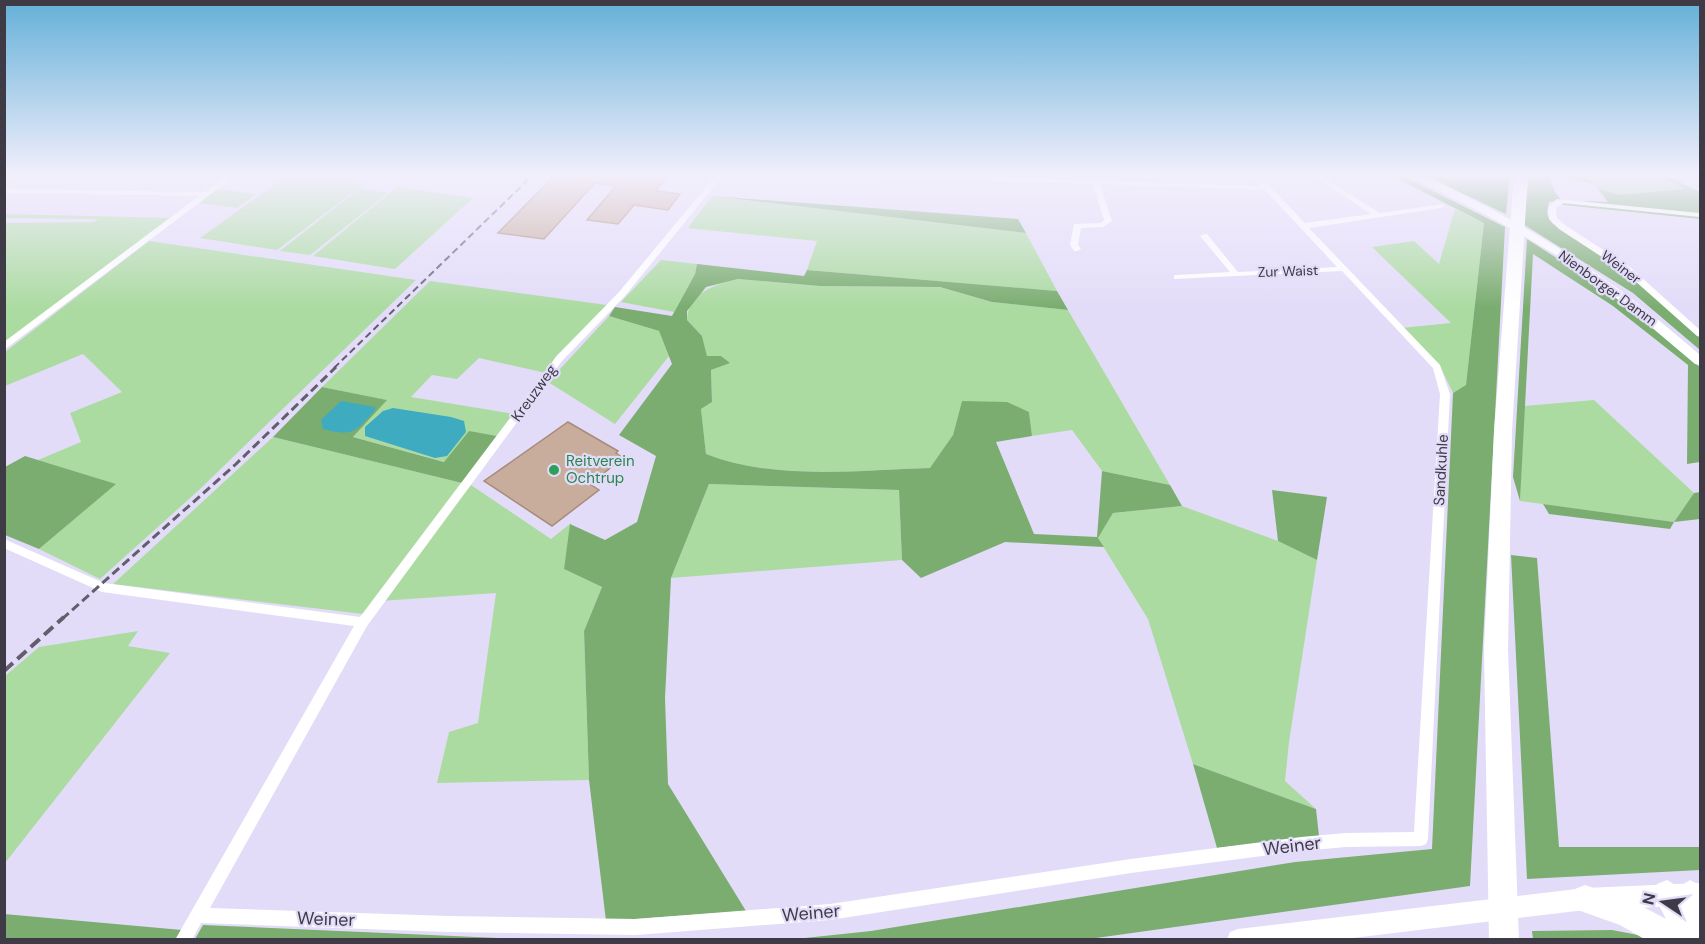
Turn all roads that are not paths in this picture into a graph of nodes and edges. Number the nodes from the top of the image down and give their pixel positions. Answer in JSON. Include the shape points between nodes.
{"nodes":[{"id":1,"x":173,"y":219,"type":"edge"},
{"id":2,"x":683,"y":219,"type":"edge"},
{"id":3,"x":1107,"y":219,"type":"edge"},
{"id":4,"x":1297,"y":219,"type":"edge"},
{"id":5,"x":1351,"y":219,"type":"edge"},
{"id":6,"x":1502,"y":219,"type":"edge"},
{"id":7,"x":1518,"y":219,"type":"edge"},
{"id":8,"x":1552,"y":219,"type":"edge"},
{"id":9,"x":1304,"y":226,"type":"junction"},
{"id":10,"x":1204,"y":236,"type":"dead end"},
{"id":11,"x":1077,"y":249,"type":"dead end"},
{"id":12,"x":1342,"y":269,"type":"junction"},
{"id":13,"x":1235,"y":273,"type":"junction"},
{"id":14,"x":1177,"y":277,"type":"dead end"},
{"id":15,"x":1701,"y":334,"type":"edge"},
{"id":16,"x":4,"y":348,"type":"edge"},
{"id":17,"x":1701,"y":361,"type":"edge"},
{"id":18,"x":4,"y":543,"type":"edge"},
{"id":19,"x":363,"y":622,"type":"junction"},
{"id":20,"x":1421,"y":838,"type":"joint"},
{"id":21,"x":1689,"y":898,"type":"edge"},
{"id":22,"x":1585,"y":899,"type":"junction"},
{"id":23,"x":197,"y":915,"type":"junction"},
{"id":24,"x":183,"y":939,"type":"edge"},
{"id":25,"x":1238,"y":939,"type":"edge"},
{"id":26,"x":1504,"y":939,"type":"edge"},
{"id":27,"x":1677,"y":939,"type":"edge"},
{"id":28,"x":1697,"y":939,"type":"edge"}],
"edges":[{"from":1,"to":16,"type":"street"},
{"from":2,"to":19,"type":"street","name":"Kreuzweg","via":[[622,294],[559,359]]},
{"from":3,"to":11,"type":"street","via":[[1103,225],[1077,226]]},
{"from":4,"to":9,"type":"street","name":"Sandkuhle"},
{"from":5,"to":9,"type":"street"},
{"from":6,"to":17,"type":"street","name":"Nienborger Damm","via":[[1639,309]]},
{"from":7,"to":26,"type":"highway","via":[[1503,431],[1496,649]]},
{"from":8,"to":15,"type":"street","name":"Weiner","via":[[1628,270]]},
{"from":9,"to":12,"type":"street","name":"Sandkuhle"},
{"from":10,"to":13,"type":"street"},
{"from":12,"to":13,"type":"street","name":"Zur Waist"},
{"from":12,"to":20,"type":"street","name":"Sandkuhle","via":[[1437,367],[1445,394]]},
{"from":13,"to":14,"type":"street","name":"Zur Waist"},
{"from":18,"to":19,"type":"street","via":[[102,587]]},
{"from":19,"to":23,"type":"street"},
{"from":20,"to":23,"type":"street","name":"Weiner","via":[[1301,844],[830,912],[636,927]]},
{"from":21,"to":22,"type":"street"},
{"from":21,"to":28,"type":"highway"},
{"from":22,"to":25,"type":"street"},
{"from":22,"to":27,"type":"highway","via":[[1626,913]]},
{"from":23,"to":24,"type":"street"}]}
